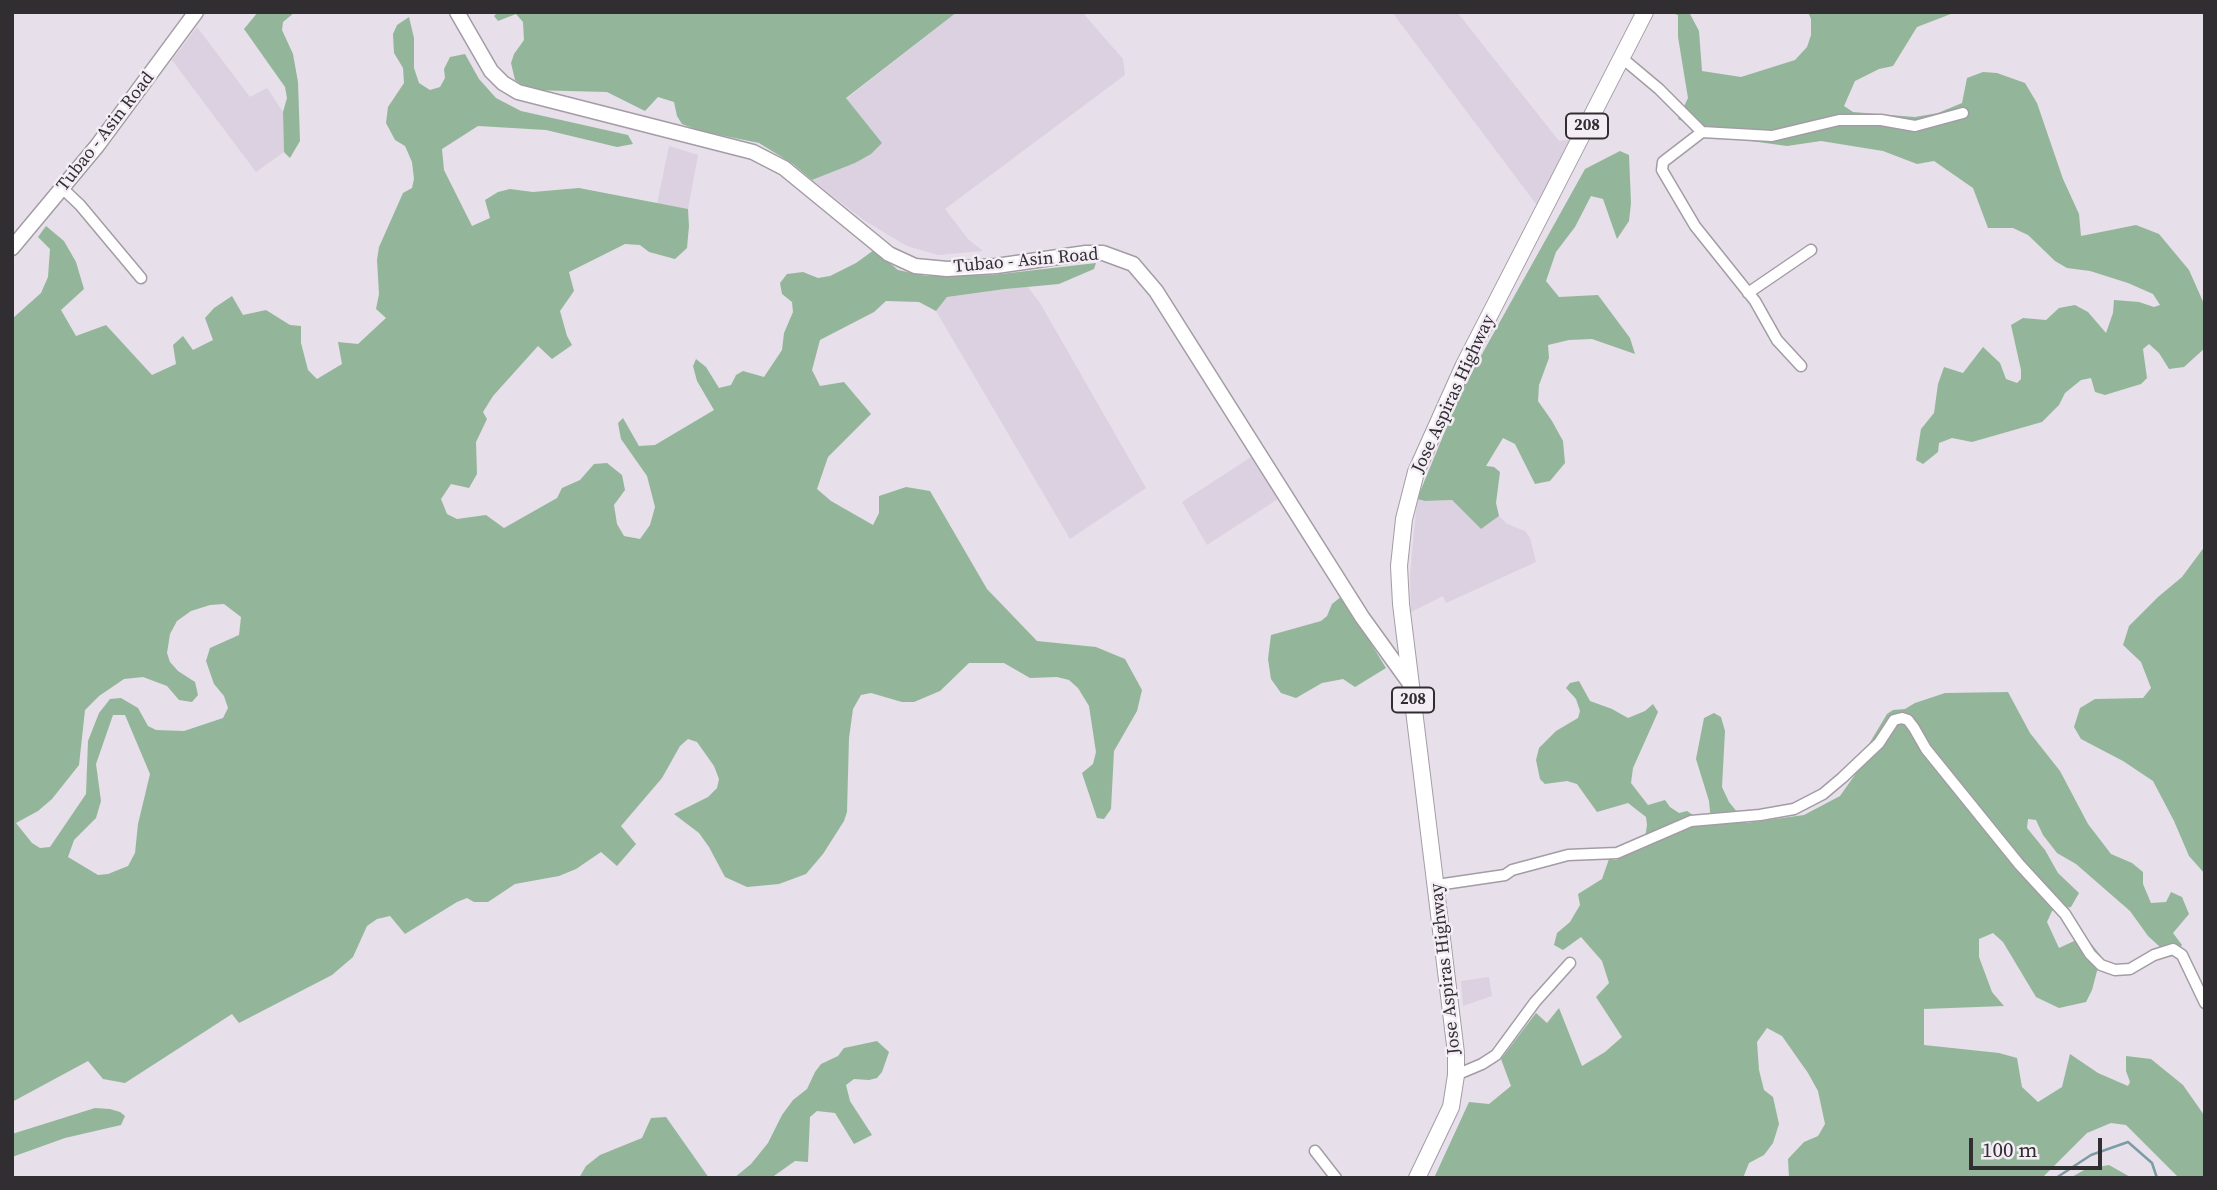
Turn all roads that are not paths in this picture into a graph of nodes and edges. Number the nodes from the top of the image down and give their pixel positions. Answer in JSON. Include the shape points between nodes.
{"nodes":[{"id":1,"x":197,"y":12,"type":"edge"},
{"id":2,"x":457,"y":12,"type":"edge"},
{"id":3,"x":1645,"y":12,"type":"edge"},
{"id":4,"x":1622,"y":58,"type":"junction"},
{"id":5,"x":1963,"y":113,"type":"dead end"},
{"id":6,"x":1702,"y":132,"type":"junction"},
{"id":7,"x":62,"y":188,"type":"junction"},
{"id":8,"x":12,"y":248,"type":"edge"},
{"id":9,"x":1811,"y":250,"type":"dead end"},
{"id":10,"x":141,"y":278,"type":"dead end"},
{"id":11,"x":1748,"y":293,"type":"junction"},
{"id":12,"x":1801,"y":366,"type":"dead end"},
{"id":13,"x":1411,"y":685,"type":"junction"},
{"id":14,"x":1437,"y":885,"type":"junction"},
{"id":15,"x":1570,"y":963,"type":"dead end"},
{"id":16,"x":2205,"y":1003,"type":"edge"},
{"id":17,"x":1456,"y":1075,"type":"junction"},
{"id":18,"x":1315,"y":1151,"type":"dead end"},
{"id":19,"x":1336,"y":1178,"type":"edge"},
{"id":20,"x":1417,"y":1178,"type":"edge"}],
"edges":[{"from":1,"to":7,"type":"main road","name":"Tubao - Asin Road"},
{"from":2,"to":13,"type":"main road","name":"Tubao - Asin Road","via":[[491,71],[517,92],[753,152],[784,168],[889,254],[915,266],[996,266],[1086,253],[1103,253],[1133,264],[1156,291],[1362,617]]},
{"from":3,"to":4,"type":"main road","name":"Jose Aspiras Highway","number":"208"},
{"from":4,"to":6,"type":"street"},
{"from":4,"to":13,"type":"main road","name":"Jose Aspiras Highway","number":"208","via":[[1464,365],[1416,472],[1399,566]]},
{"from":5,"to":6,"type":"street","via":[[1915,125],[1839,120],[1768,136]]},
{"from":6,"to":11,"type":"street","via":[[1664,161],[1661,169],[1695,226]]},
{"from":7,"to":8,"type":"main road","name":"Tubao - Asin Road"},
{"from":7,"to":10,"type":"street"},
{"from":9,"to":11,"type":"street"},
{"from":11,"to":12,"type":"street","via":[[1777,340]]},
{"from":13,"to":14,"type":"main road","name":"Jose Aspiras Highway","number":"208"},
{"from":14,"to":16,"type":"street","via":[[1504,875],[1568,855],[1617,853],[1690,821],[1794,809],[1842,778],[1879,743],[1894,720],[1902,718],[2065,914],[2101,965],[2130,969],[2173,949],[2182,955]]},
{"from":14,"to":17,"type":"main road","name":"Jose Aspiras Highway","number":"208"},
{"from":15,"to":17,"type":"street","via":[[1496,1055]]},
{"from":17,"to":20,"type":"main road","name":"Jose Aspiras Highway","number":"208","via":[[1451,1107]]},
{"from":18,"to":19,"type":"street"}]}
